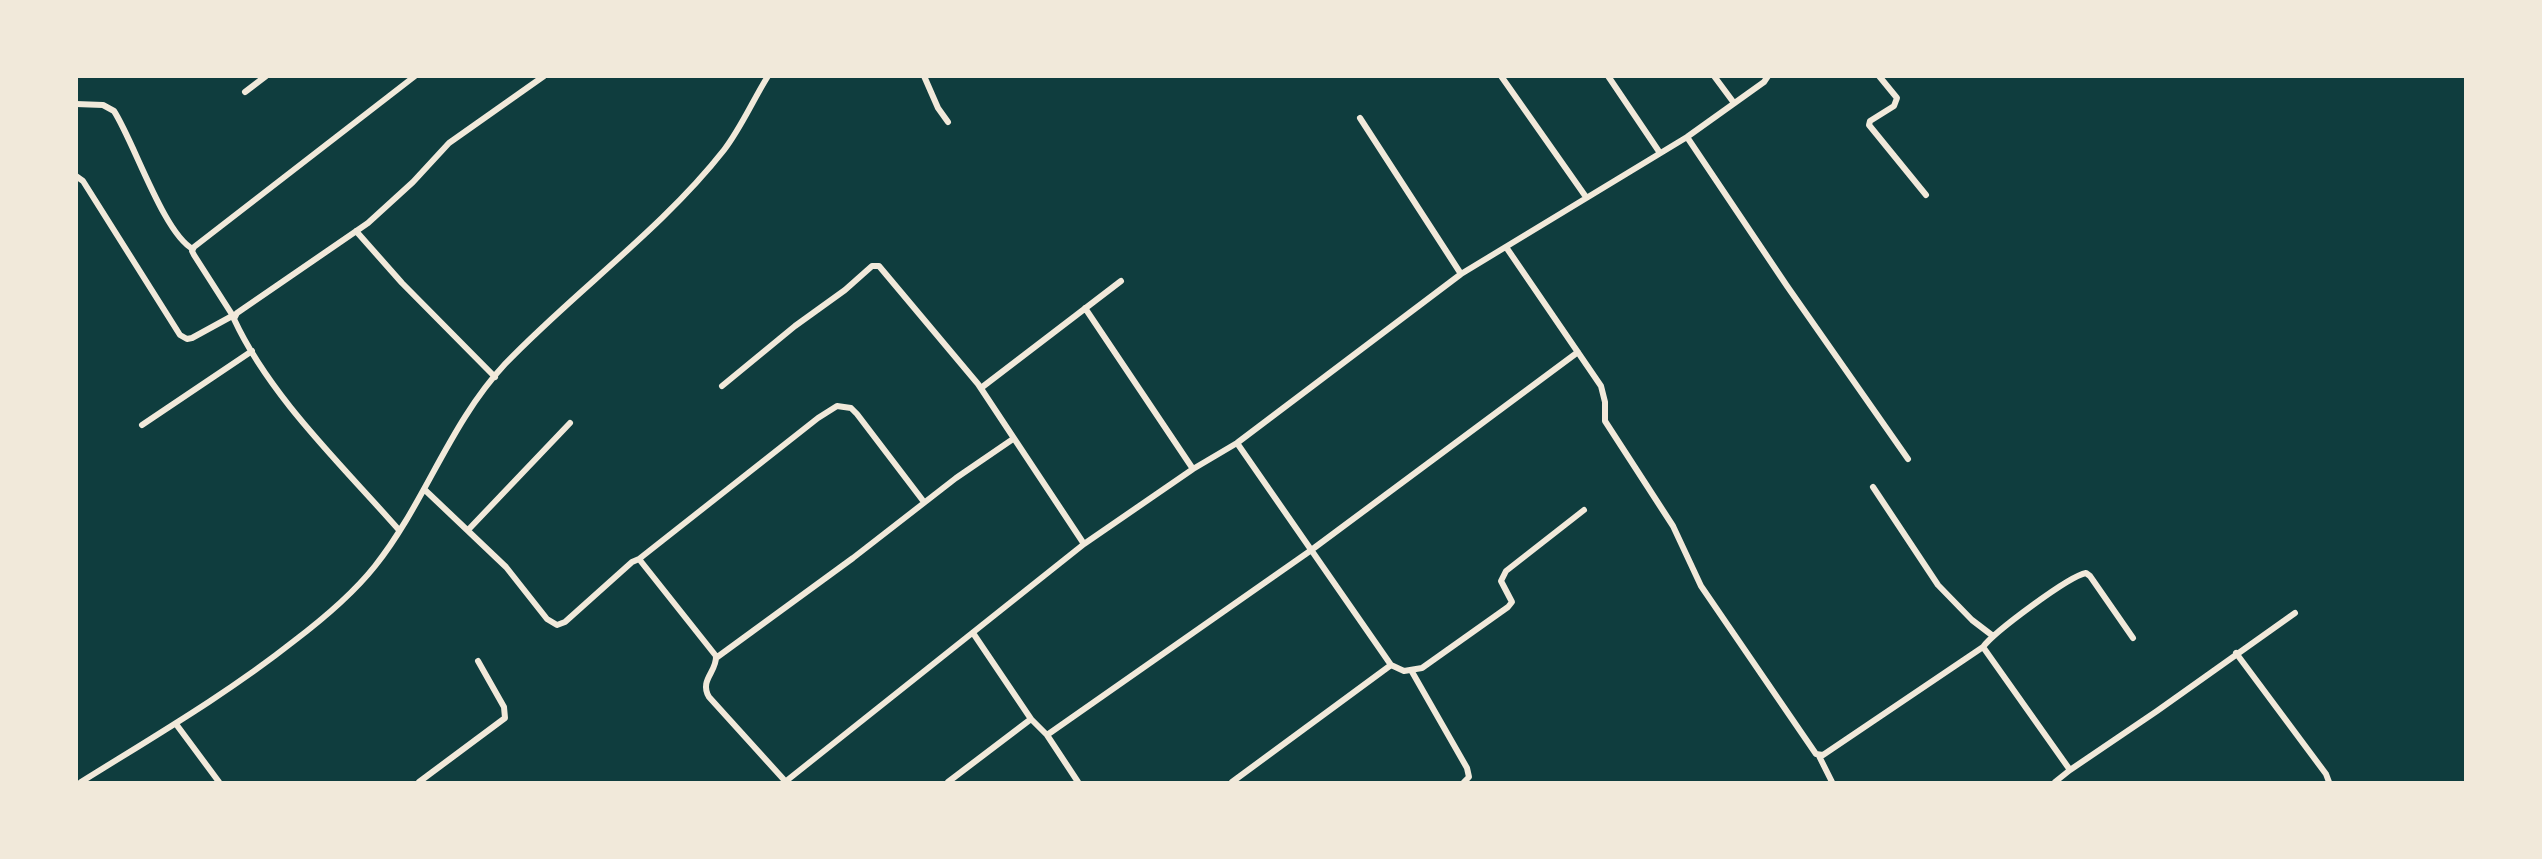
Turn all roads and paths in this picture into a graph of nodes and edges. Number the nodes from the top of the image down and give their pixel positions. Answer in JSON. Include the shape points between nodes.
{"nodes":[{"id":1,"x":266,"y":76,"type":"edge"},
{"id":2,"x":415,"y":76,"type":"edge"},
{"id":3,"x":544,"y":76,"type":"edge"},
{"id":4,"x":768,"y":76,"type":"edge"},
{"id":5,"x":924,"y":76,"type":"edge"},
{"id":6,"x":1501,"y":76,"type":"edge"},
{"id":7,"x":1608,"y":76,"type":"edge"},
{"id":8,"x":1714,"y":76,"type":"edge"},
{"id":9,"x":1768,"y":76,"type":"edge"},
{"id":10,"x":1879,"y":76,"type":"edge"},
{"id":11,"x":405,"y":80,"type":"edge"},
{"id":12,"x":245,"y":92,"type":"dead end"},
{"id":13,"x":1734,"y":103,"type":"junction"},
{"id":14,"x":76,"y":104,"type":"edge"},
{"id":15,"x":1360,"y":118,"type":"dead end"},
{"id":16,"x":948,"y":122,"type":"dead end"},
{"id":17,"x":1687,"y":137,"type":"junction"},
{"id":18,"x":1660,"y":153,"type":"junction"},
{"id":19,"x":76,"y":176,"type":"edge"},
{"id":20,"x":1926,"y":195,"type":"dead end"},
{"id":21,"x":1586,"y":197,"type":"junction"},
{"id":22,"x":356,"y":231,"type":"junction"},
{"id":23,"x":1506,"y":247,"type":"junction"},
{"id":24,"x":193,"y":249,"type":"junction"},
{"id":25,"x":1461,"y":274,"type":"junction"},
{"id":26,"x":1121,"y":281,"type":"dead end"},
{"id":27,"x":1085,"y":308,"type":"junction"},
{"id":28,"x":235,"y":314,"type":"junction"},
{"id":29,"x":252,"y":351,"type":"junction"},
{"id":30,"x":1578,"y":352,"type":"junction"},
{"id":31,"x":495,"y":377,"type":"junction"},
{"id":32,"x":722,"y":386,"type":"dead end"},
{"id":33,"x":981,"y":388,"type":"junction"},
{"id":34,"x":570,"y":423,"type":"dead end"},
{"id":35,"x":142,"y":425,"type":"dead end"},
{"id":36,"x":1013,"y":439,"type":"junction"},
{"id":37,"x":1238,"y":443,"type":"junction"},
{"id":38,"x":1908,"y":459,"type":"dead end"},
{"id":39,"x":1193,"y":469,"type":"junction"},
{"id":40,"x":1873,"y":487,"type":"dead end"},
{"id":41,"x":425,"y":490,"type":"junction"},
{"id":42,"x":924,"y":502,"type":"junction"},
{"id":43,"x":1584,"y":510,"type":"dead end"},
{"id":44,"x":399,"y":530,"type":"junction"},
{"id":45,"x":469,"y":530,"type":"junction"},
{"id":46,"x":1084,"y":544,"type":"junction"},
{"id":47,"x":1310,"y":551,"type":"junction"},
{"id":48,"x":639,"y":559,"type":"junction"},
{"id":49,"x":2295,"y":613,"type":"dead end"},
{"id":50,"x":973,"y":633,"type":"junction"},
{"id":51,"x":1993,"y":636,"type":"junction"},
{"id":52,"x":2133,"y":639,"type":"dead end"},
{"id":53,"x":1983,"y":647,"type":"junction"},
{"id":54,"x":2236,"y":653,"type":"junction"},
{"id":55,"x":716,"y":658,"type":"junction"},
{"id":56,"x":478,"y":661,"type":"dead end"},
{"id":57,"x":1391,"y":665,"type":"junction"},
{"id":58,"x":1411,"y":670,"type":"junction"},
{"id":59,"x":1031,"y":719,"type":"junction"},
{"id":60,"x":176,"y":723,"type":"junction"},
{"id":61,"x":1047,"y":735,"type":"junction"},
{"id":62,"x":1819,"y":756,"type":"junction"},
{"id":63,"x":2070,"y":770,"type":"junction"},
{"id":64,"x":785,"y":782,"type":"edge"},
{"id":65,"x":81,"y":783,"type":"edge"},
{"id":66,"x":219,"y":783,"type":"edge"},
{"id":67,"x":419,"y":783,"type":"edge"},
{"id":68,"x":948,"y":783,"type":"edge"},
{"id":69,"x":1078,"y":783,"type":"edge"},
{"id":70,"x":1232,"y":783,"type":"edge"},
{"id":71,"x":1464,"y":783,"type":"edge"},
{"id":72,"x":1832,"y":783,"type":"edge"},
{"id":73,"x":2055,"y":783,"type":"edge"},
{"id":74,"x":2328,"y":783,"type":"edge"}],
"edges":[{"from":1,"to":12,"type":"street"},
{"from":2,"to":11,"type":"street"},
{"from":3,"to":22,"type":"street","via":[[449,143],[413,182]]},
{"from":4,"to":31,"type":"street","via":[[717,158]]},
{"from":5,"to":16,"type":"street"},
{"from":6,"to":21,"type":"street"},
{"from":7,"to":18,"type":"street"},
{"from":8,"to":13,"type":"street"},
{"from":9,"to":13,"type":"street"},
{"from":10,"to":20,"type":"street","via":[[1897,98],[1894,106],[1869,125]]},
{"from":11,"to":24,"type":"street"},
{"from":13,"to":17,"type":"street"},
{"from":14,"to":24,"type":"street","via":[[103,105],[114,111],[170,224],[183,243]]},
{"from":15,"to":25,"type":"street"},
{"from":17,"to":18,"type":"street"},
{"from":17,"to":38,"type":"street"},
{"from":18,"to":21,"type":"street"},
{"from":19,"to":28,"type":"street","via":[[83,181],[183,337],[192,338]]},
{"from":21,"to":23,"type":"street"},
{"from":22,"to":28,"type":"street"},
{"from":22,"to":31,"type":"street"},
{"from":23,"to":25,"type":"street"},
{"from":23,"to":30,"type":"street"},
{"from":24,"to":28,"type":"street"},
{"from":25,"to":37,"type":"street"},
{"from":26,"to":27,"type":"street"},
{"from":27,"to":33,"type":"street"},
{"from":27,"to":39,"type":"street"},
{"from":28,"to":29,"type":"street"},
{"from":29,"to":35,"type":"street"},
{"from":29,"to":44,"type":"street","via":[[305,423]]},
{"from":30,"to":47,"type":"street"},
{"from":30,"to":62,"type":"street","via":[[1601,386],[1605,421],[1611,433],[1673,526],[1701,586],[1757,672]]},
{"from":31,"to":41,"type":"street","via":[[457,428]]},
{"from":32,"to":33,"type":"street","via":[[876,265]]},
{"from":33,"to":36,"type":"street"},
{"from":34,"to":45,"type":"street"},
{"from":36,"to":42,"type":"street"},
{"from":36,"to":46,"type":"street"},
{"from":37,"to":39,"type":"street"},
{"from":37,"to":47,"type":"street"},
{"from":39,"to":46,"type":"street"},
{"from":40,"to":51,"type":"street","via":[[1938,585]]},
{"from":41,"to":44,"type":"street"},
{"from":41,"to":45,"type":"street"},
{"from":42,"to":48,"type":"street","via":[[857,414],[851,408],[837,406]]},
{"from":42,"to":55,"type":"street"},
{"from":43,"to":58,"type":"street","via":[[1506,571],[1500,581],[1512,602],[1508,607],[1430,663]]},
{"from":44,"to":60,"type":"street","via":[[364,579],[320,621],[257,670]]},
{"from":45,"to":48,"type":"street","via":[[513,574],[547,620],[557,625]]},
{"from":46,"to":50,"type":"street"},
{"from":47,"to":57,"type":"street"},
{"from":47,"to":61,"type":"street"},
{"from":48,"to":55,"type":"street"},
{"from":49,"to":54,"type":"street"},
{"from":50,"to":59,"type":"street"},
{"from":50,"to":64,"type":"street"},
{"from":51,"to":52,"type":"street","via":[[2085,573]]},
{"from":51,"to":53,"type":"street"},
{"from":53,"to":62,"type":"street"},
{"from":53,"to":63,"type":"street"},
{"from":54,"to":63,"type":"street"},
{"from":54,"to":74,"type":"street"},
{"from":55,"to":64,"type":"street","via":[[705,689]]},
{"from":56,"to":67,"type":"street","via":[[504,707],[505,718]]},
{"from":57,"to":58,"type":"street"},
{"from":57,"to":70,"type":"street"},
{"from":58,"to":71,"type":"street","via":[[1467,768],[1469,777]]},
{"from":59,"to":61,"type":"street"},
{"from":59,"to":68,"type":"street"},
{"from":60,"to":65,"type":"street"},
{"from":60,"to":66,"type":"street"},
{"from":61,"to":69,"type":"street"},
{"from":62,"to":72,"type":"street"},
{"from":63,"to":73,"type":"street"}]}
